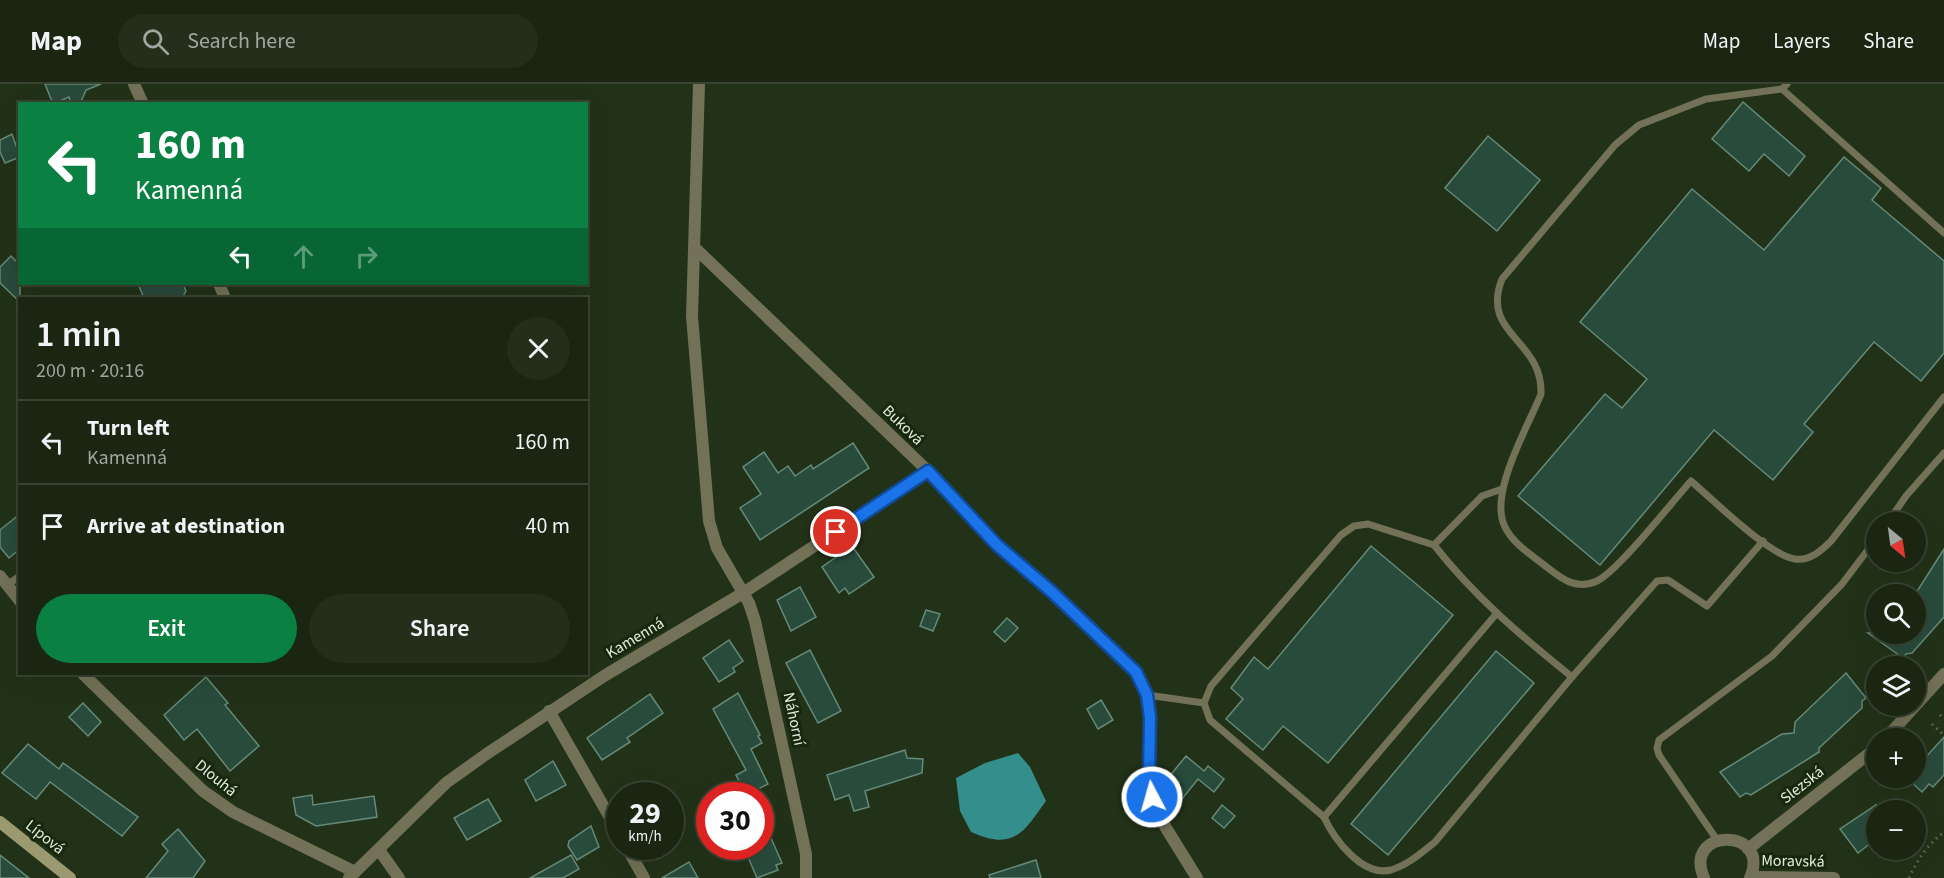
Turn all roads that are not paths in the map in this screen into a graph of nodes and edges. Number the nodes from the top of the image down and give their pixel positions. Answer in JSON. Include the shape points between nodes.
{"nodes":[{"id":1,"x":134,"y":84,"type":"edge"},
{"id":2,"x":699,"y":84,"type":"edge"},
{"id":3,"x":1785,"y":87,"type":"edge"},
{"id":4,"x":141,"y":102,"type":"edge"},
{"id":5,"x":1944,"y":233,"type":"edge"},
{"id":6,"x":695,"y":248,"type":"junction"},
{"id":7,"x":1944,"y":397,"type":"edge"},
{"id":8,"x":1944,"y":453,"type":"edge"},
{"id":9,"x":928,"y":471,"type":"junction"},
{"id":10,"x":1502,"y":489,"type":"junction"},
{"id":11,"x":1895,"y":512,"type":"edge"},
{"id":12,"x":1763,"y":541,"type":"junction"},
{"id":13,"x":1434,"y":546,"type":"junction"},
{"id":14,"x":1866,"y":552,"type":"edge"},
{"id":15,"x":4,"y":581,"type":"edge"},
{"id":16,"x":743,"y":592,"type":"junction"},
{"id":17,"x":18,"y":598,"type":"edge"},
{"id":18,"x":1497,"y":613,"type":"junction"},
{"id":19,"x":1944,"y":674,"type":"edge"},
{"id":20,"x":83,"y":675,"type":"edge"},
{"id":21,"x":1572,"y":677,"type":"junction"},
{"id":22,"x":1147,"y":695,"type":"junction"},
{"id":23,"x":1204,"y":703,"type":"junction"},
{"id":24,"x":549,"y":711,"type":"junction"},
{"id":25,"x":1895,"y":728,"type":"edge"},
{"id":26,"x":1866,"y":756,"type":"edge"},
{"id":27,"x":606,"y":811,"type":"edge"},
{"id":28,"x":1324,"y":817,"type":"junction"},
{"id":29,"x":0,"y":822,"type":"edge"},
{"id":30,"x":1717,"y":840,"type":"junction"},
{"id":31,"x":1749,"y":849,"type":"junction"},
{"id":32,"x":379,"y":850,"type":"junction"},
{"id":33,"x":634,"y":860,"type":"edge"},
{"id":34,"x":352,"y":875,"type":"edge"},
{"id":35,"x":70,"y":878,"type":"edge"},
{"id":36,"x":399,"y":878,"type":"edge"},
{"id":37,"x":644,"y":878,"type":"edge"},
{"id":38,"x":806,"y":878,"type":"edge"},
{"id":39,"x":1197,"y":878,"type":"edge"},
{"id":40,"x":1703,"y":878,"type":"edge"},
{"id":41,"x":1750,"y":878,"type":"edge"},
{"id":42,"x":1834,"y":878,"type":"edge"}],
"edges":[{"from":1,"to":4,"type":"street"},
{"from":2,"to":6,"type":"street","name":"Náhorní"},
{"from":3,"to":5,"type":"lane"},
{"from":3,"to":10,"type":"lane","via":[[1706,99],[1639,125],[1615,145],[1502,279],[1496,296],[1498,313],[1531,355],[1542,384]]},
{"from":6,"to":9,"type":"street","name":"Buková"},
{"from":6,"to":16,"type":"street","name":"Náhorní","via":[[692,316],[709,521],[717,548]]},
{"from":7,"to":12,"type":"lane","via":[[1818,554],[1795,559],[1776,553]]},
{"from":8,"to":11,"type":"lane"},
{"from":9,"to":16,"type":"street","name":"Kamenná"},
{"from":9,"to":22,"type":"street","name":"Buková","via":[[997,545],[1136,672]]},
{"from":10,"to":12,"type":"lane","via":[[1500,509],[1509,534],[1560,578],[1572,583],[1592,583],[1607,574],[1691,481]]},
{"from":10,"to":13,"type":"lane","via":[[1482,496]]},
{"from":12,"to":21,"type":"lane","via":[[1707,606],[1668,580],[1657,582]]},
{"from":13,"to":18,"type":"lane","via":[[1458,576]]},
{"from":13,"to":23,"type":"lane","via":[[1368,524],[1354,525],[1341,535],[1211,686]]},
{"from":14,"to":30,"type":"lane","via":[[1842,584],[1772,656],[1659,740],[1659,754]]},
{"from":15,"to":17,"type":"street"},
{"from":16,"to":24,"type":"street","name":"Kamenná"},
{"from":16,"to":38,"type":"street","name":"Náhorní","via":[[756,621],[806,854]]},
{"from":18,"to":21,"type":"lane"},
{"from":18,"to":28,"type":"lane"},
{"from":19,"to":25,"type":"street"},
{"from":20,"to":34,"type":"street","name":"Dlouhá","via":[[218,802]]},
{"from":21,"to":28,"type":"lane","via":[[1435,842],[1407,864],[1388,871],[1367,866],[1346,850]]},
{"from":22,"to":23,"type":"lane"},
{"from":22,"to":39,"type":"street","name":"Buková","via":[[1152,797]]},
{"from":23,"to":28,"type":"lane","via":[[1210,720]]},
{"from":24,"to":27,"type":"street"},
{"from":24,"to":32,"type":"street","name":"Kamenná","via":[[446,783]]},
{"from":26,"to":31,"type":"street","name":"Slezská"},
{"from":29,"to":35,"type":"street","name":"Lípová"},
{"from":30,"to":31,"type":"street","via":[[1734,839]]},
{"from":30,"to":40,"type":"street","via":[[1701,860]]},
{"from":31,"to":41,"type":"street","via":[[1754,862]]},
{"from":32,"to":34,"type":"street","name":"Kamenná"},
{"from":32,"to":36,"type":"street"},
{"from":33,"to":37,"type":"street"},
{"from":41,"to":42,"type":"street","name":"Moravská"}]}
